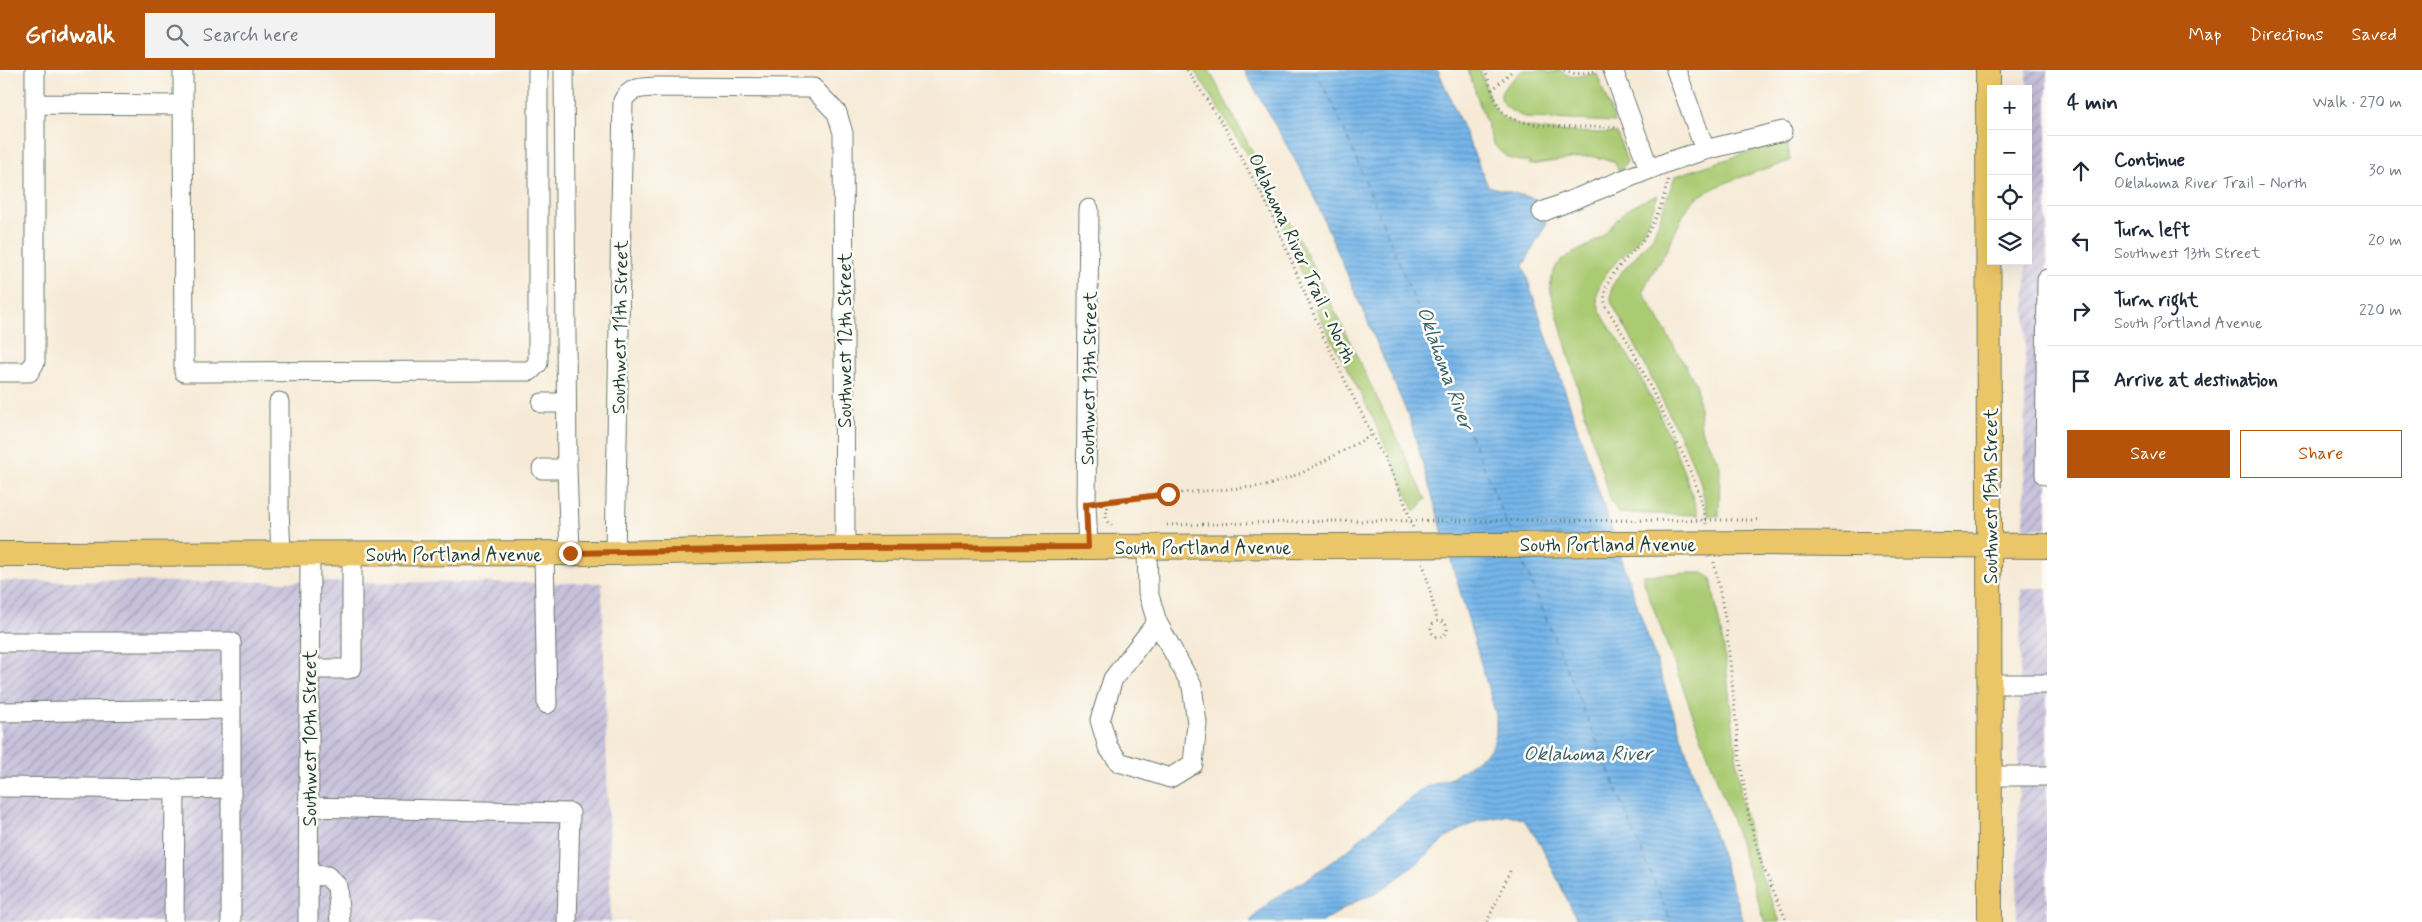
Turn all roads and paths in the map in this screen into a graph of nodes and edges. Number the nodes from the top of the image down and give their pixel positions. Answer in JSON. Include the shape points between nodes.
{"nodes":[{"id":1,"x":35,"y":70,"type":"edge"},
{"id":2,"x":182,"y":70,"type":"edge"},
{"id":3,"x":538,"y":70,"type":"edge"},
{"id":4,"x":564,"y":70,"type":"edge"},
{"id":5,"x":1188,"y":70,"type":"edge"},
{"id":6,"x":1485,"y":70,"type":"edge"},
{"id":7,"x":1513,"y":70,"type":"edge"},
{"id":8,"x":1564,"y":70,"type":"edge"},
{"id":9,"x":1676,"y":70,"type":"edge"},
{"id":10,"x":1988,"y":70,"type":"edge"},
{"id":11,"x":1606,"y":72,"type":"edge"},
{"id":12,"x":1492,"y":90,"type":"junction"},
{"id":13,"x":623,"y":101,"type":"joint"},
{"id":14,"x":35,"y":104,"type":"junction"},
{"id":15,"x":183,"y":105,"type":"junction"},
{"id":16,"x":1616,"y":118,"type":"dead end"},
{"id":17,"x":1626,"y":127,"type":"junction"},
{"id":18,"x":1783,"y":131,"type":"dead end"},
{"id":19,"x":1705,"y":150,"type":"junction"},
{"id":20,"x":1649,"y":169,"type":"junction"},
{"id":21,"x":1089,"y":210,"type":"dead end"},
{"id":22,"x":1542,"y":212,"type":"dead end"},
{"id":23,"x":2047,"y":279,"type":"edge"},
{"id":24,"x":0,"y":372,"type":"edge"},
{"id":25,"x":278,"y":402,"type":"dead end"},
{"id":26,"x":542,"y":403,"type":"dead end"},
{"id":27,"x":566,"y":403,"type":"junction"},
{"id":28,"x":1374,"y":434,"type":"junction"},
{"id":29,"x":542,"y":469,"type":"dead end"},
{"id":30,"x":567,"y":469,"type":"junction"},
{"id":31,"x":2047,"y":475,"type":"edge"},
{"id":32,"x":1108,"y":502,"type":"junction"},
{"id":33,"x":1086,"y":504,"type":"junction"},
{"id":34,"x":1163,"y":526,"type":"dead end"},
{"id":35,"x":1119,"y":527,"type":"dead end"},
{"id":36,"x":1759,"y":532,"type":"junction"},
{"id":37,"x":1415,"y":535,"type":"dead end"},
{"id":38,"x":1990,"y":545,"type":"junction"},
{"id":39,"x":2047,"y":546,"type":"edge"},
{"id":40,"x":1088,"y":547,"type":"junction"},
{"id":41,"x":1147,"y":547,"type":"junction"},
{"id":42,"x":845,"y":548,"type":"junction"},
{"id":43,"x":544,"y":553,"type":"junction"},
{"id":44,"x":570,"y":553,"type":"junction"},
{"id":45,"x":615,"y":553,"type":"junction"},
{"id":46,"x":0,"y":554,"type":"edge"},
{"id":47,"x":281,"y":554,"type":"junction"},
{"id":48,"x":310,"y":554,"type":"junction"},
{"id":49,"x":352,"y":554,"type":"junction"},
{"id":50,"x":1422,"y":562,"type":"dead end"},
{"id":51,"x":1437,"y":620,"type":"junction"},
{"id":52,"x":1157,"y":622,"type":"junction"},
{"id":53,"x":0,"y":642,"type":"edge"},
{"id":54,"x":310,"y":670,"type":"junction"},
{"id":55,"x":1990,"y":684,"type":"junction"},
{"id":56,"x":2047,"y":684,"type":"edge"},
{"id":57,"x":547,"y":704,"type":"dead end"},
{"id":58,"x":231,"y":709,"type":"junction"},
{"id":59,"x":0,"y":712,"type":"edge"},
{"id":60,"x":1990,"y":776,"type":"junction"},
{"id":61,"x":2047,"y":776,"type":"edge"},
{"id":62,"x":0,"y":787,"type":"edge"},
{"id":63,"x":231,"y":788,"type":"junction"},
{"id":64,"x":175,"y":789,"type":"junction"},
{"id":65,"x":309,"y":807,"type":"junction"},
{"id":66,"x":1512,"y":869,"type":"dead end"},
{"id":67,"x":308,"y":875,"type":"junction"},
{"id":68,"x":174,"y":922,"type":"edge"},
{"id":69,"x":231,"y":922,"type":"edge"},
{"id":70,"x":308,"y":922,"type":"edge"},
{"id":71,"x":340,"y":922,"type":"edge"},
{"id":72,"x":567,"y":922,"type":"edge"},
{"id":73,"x":1487,"y":922,"type":"edge"},
{"id":74,"x":1990,"y":922,"type":"edge"}],
"edges":[{"from":1,"to":14,"type":"street"},
{"from":2,"to":15,"type":"street"},
{"from":3,"to":15,"type":"street","via":[[538,364],[530,371],[184,372]]},
{"from":4,"to":27,"type":"street"},
{"from":5,"to":28,"type":"path","name":"Oklahoma River Trail - North","via":[[1224,126],[1269,208],[1322,334]]},
{"from":6,"to":12,"type":"path"},
{"from":7,"to":12,"type":"path"},
{"from":8,"to":11,"type":"path","via":[[1576,74],[1596,70]]},
{"from":9,"to":19,"type":"street"},
{"from":10,"to":38,"type":"main road","name":"Southwest 15th Street"},
{"from":11,"to":17,"type":"street"},
{"from":12,"to":17,"type":"path","via":[[1503,111],[1516,120]]},
{"from":13,"to":42,"type":"street","name":"Southwest 12th Street","via":[[627,93],[637,88],[813,88],[837,113],[843,133]]},
{"from":13,"to":45,"type":"street","name":"Southwest 11th Street"},
{"from":14,"to":15,"type":"street"},
{"from":14,"to":24,"type":"street","via":[[35,362],[29,372]]},
{"from":16,"to":17,"type":"path"},
{"from":17,"to":20,"type":"street"},
{"from":18,"to":19,"type":"street"},
{"from":19,"to":20,"type":"street"},
{"from":20,"to":22,"type":"street"},
{"from":21,"to":33,"type":"street","name":"Southwest 13th Street"},
{"from":23,"to":31,"type":"street"},
{"from":25,"to":47,"type":"street"},
{"from":26,"to":27,"type":"street"},
{"from":27,"to":30,"type":"street"},
{"from":28,"to":32,"type":"path","via":[[1302,473],[1266,486]]},
{"from":28,"to":37,"type":"path","name":"Oklahoma River Trail - North","via":[[1402,495]]},
{"from":29,"to":30,"type":"street"},
{"from":30,"to":44,"type":"street"},
{"from":32,"to":33,"type":"path"},
{"from":32,"to":35,"type":"path","via":[[1106,519]]},
{"from":33,"to":40,"type":"street","name":"Southwest 13th Street"},
{"from":34,"to":36,"type":"path","bridge":true,"via":[[1336,521]]},
{"from":36,"to":38,"type":"main road","name":"South Portland Avenue"},
{"from":36,"to":41,"type":"main road","name":"South Portland Avenue","bridge":true,"via":[[1342,546]]},
{"from":38,"to":39,"type":"main road","name":"South Portland Avenue"},
{"from":38,"to":55,"type":"main road","name":"Southwest 15th Street"},
{"from":40,"to":41,"type":"main road","name":"South Portland Avenue"},
{"from":40,"to":42,"type":"main road","name":"South Portland Avenue"},
{"from":41,"to":52,"type":"street","via":[[1148,592]]},
{"from":42,"to":45,"type":"main road","name":"South Portland Avenue"},
{"from":43,"to":44,"type":"main road","name":"South Portland Avenue"},
{"from":43,"to":49,"type":"main road","name":"South Portland Avenue"},
{"from":43,"to":57,"type":"street"},
{"from":44,"to":45,"type":"main road","name":"South Portland Avenue"},
{"from":46,"to":47,"type":"main road","name":"South Portland Avenue"},
{"from":47,"to":48,"type":"main road","name":"South Portland Avenue"},
{"from":48,"to":49,"type":"main road","name":"South Portland Avenue"},
{"from":48,"to":54,"type":"street","name":"Southwest 10th Street"},
{"from":49,"to":54,"type":"street","via":[[352,667]]},
{"from":50,"to":51,"type":"path"},
{"from":51,"to":51,"type":"path","via":[[1443,621],[1447,627],[1442,637],[1434,636],[1431,631]]},
{"from":52,"to":52,"type":"street","via":[[1192,686],[1197,723],[1193,764],[1170,778],[1119,762],[1108,747],[1100,720],[1113,679]]},
{"from":53,"to":58,"type":"street","via":[[231,642]]},
{"from":54,"to":65,"type":"street","name":"Southwest 10th Street"},
{"from":55,"to":56,"type":"street"},
{"from":55,"to":60,"type":"main road","name":"Southwest 15th Street"},
{"from":58,"to":59,"type":"street"},
{"from":58,"to":63,"type":"street"},
{"from":60,"to":61,"type":"street"},
{"from":60,"to":74,"type":"main road","name":"Southwest 15th Street"},
{"from":62,"to":64,"type":"street"},
{"from":63,"to":64,"type":"street"},
{"from":63,"to":69,"type":"street"},
{"from":64,"to":68,"type":"street"},
{"from":65,"to":67,"type":"street","name":"Southwest 10th Street"},
{"from":65,"to":72,"type":"street","via":[[570,812]]},
{"from":66,"to":73,"type":"path"},
{"from":67,"to":70,"type":"street","name":"Southwest 10th Street"},
{"from":67,"to":71,"type":"street","via":[[327,876],[337,886]]}]}
